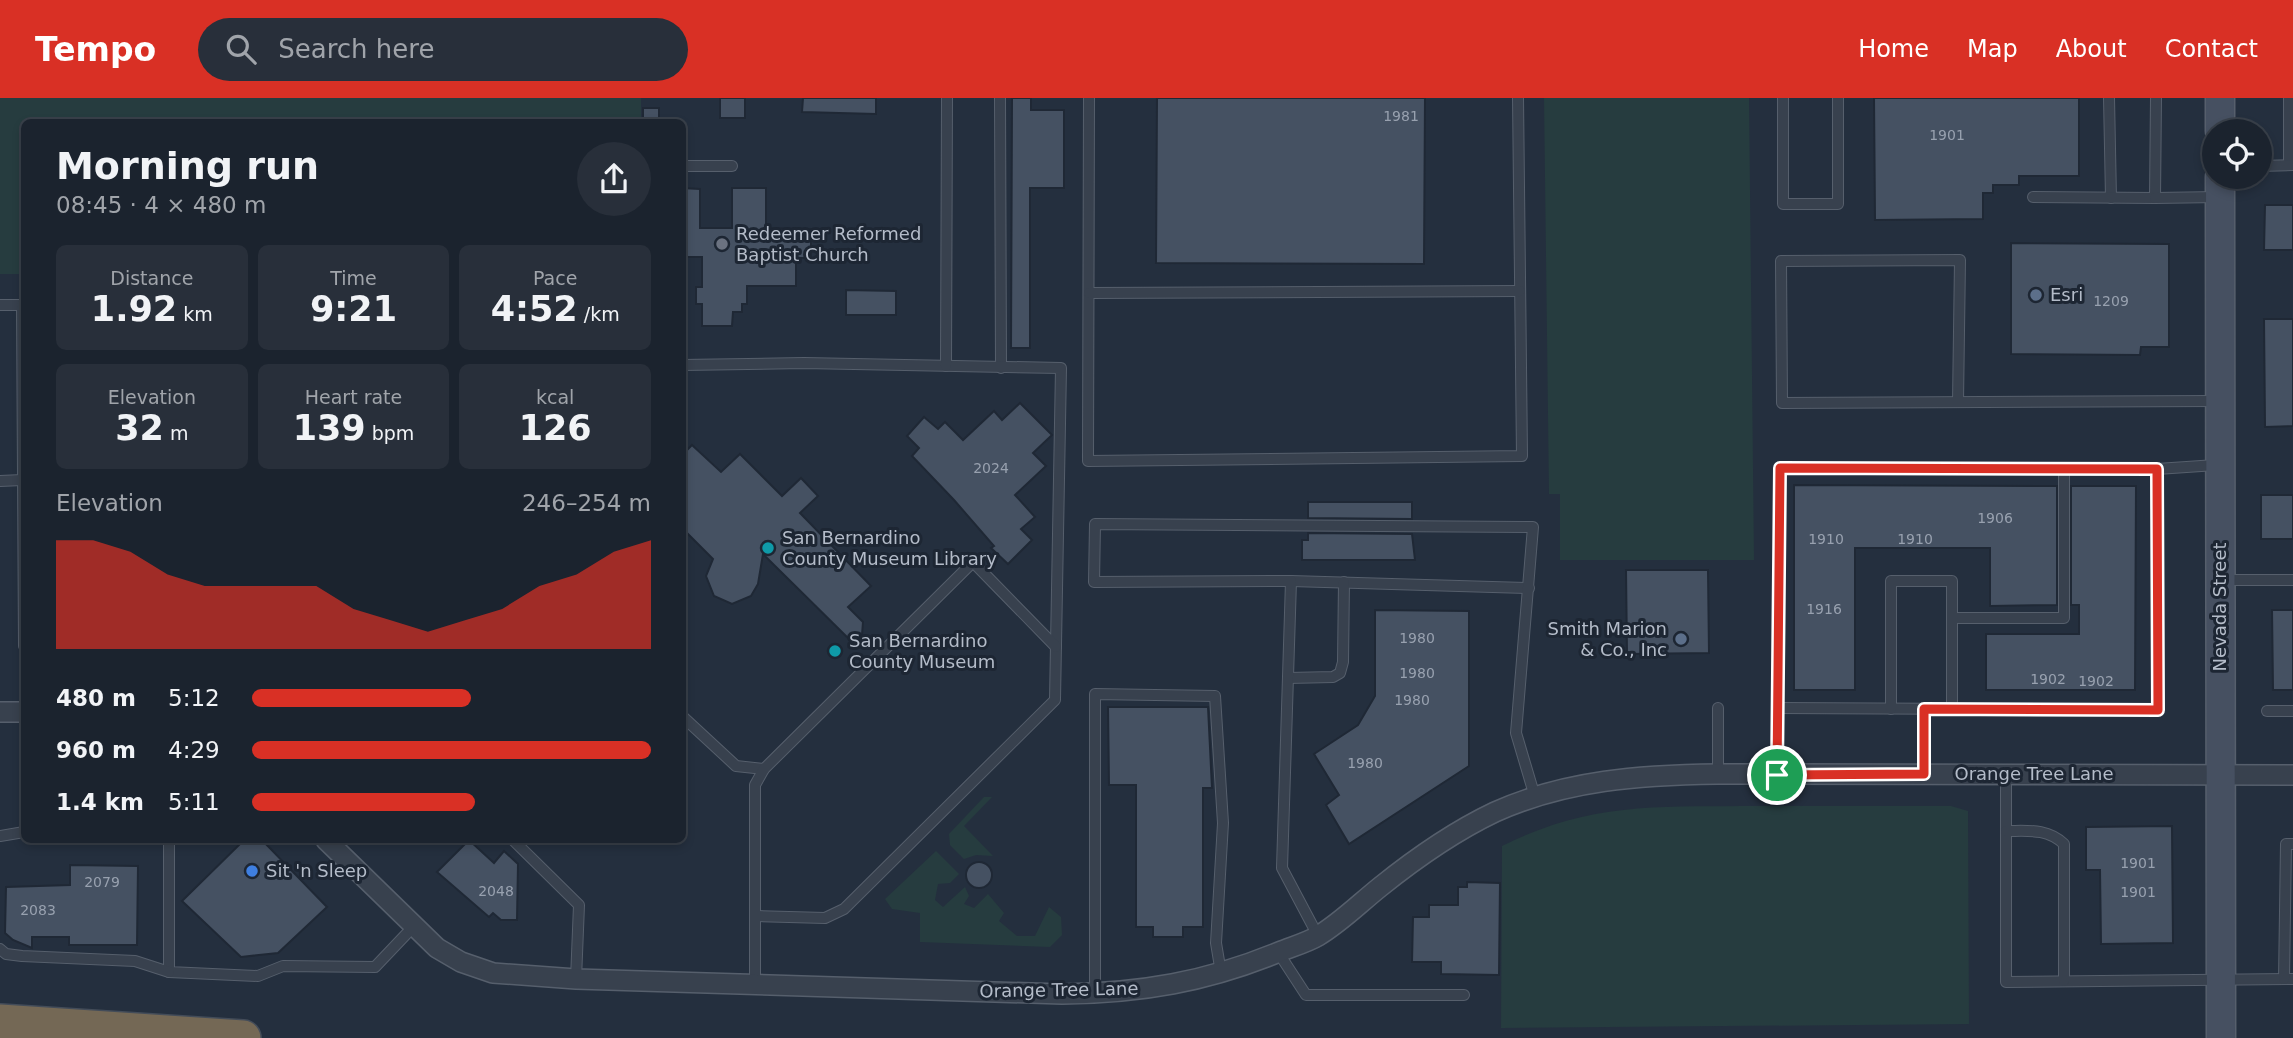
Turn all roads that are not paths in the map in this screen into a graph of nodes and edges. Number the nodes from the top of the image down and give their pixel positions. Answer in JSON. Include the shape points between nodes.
{"nodes":[{"id":1,"x":947,"y":98,"type":"edge"},
{"id":2,"x":1000,"y":98,"type":"edge"},
{"id":3,"x":1089,"y":98,"type":"edge"},
{"id":4,"x":1518,"y":98,"type":"edge"},
{"id":5,"x":1783,"y":98,"type":"edge"},
{"id":6,"x":1838,"y":98,"type":"edge"},
{"id":7,"x":2109,"y":98,"type":"edge"},
{"id":8,"x":2156,"y":98,"type":"edge"},
{"id":9,"x":2220,"y":98,"type":"edge"},
{"id":10,"x":2289,"y":98,"type":"edge"},
{"id":11,"x":2220,"y":119,"type":"edge"},
{"id":12,"x":2291,"y":165,"type":"edge"},
{"id":13,"x":686,"y":166,"type":"edge"},
{"id":14,"x":732,"y":166,"type":"dead end"},
{"id":15,"x":2272,"y":166,"type":"edge"},
{"id":16,"x":2208,"y":189,"type":"edge"},
{"id":17,"x":2220,"y":189,"type":"edge"},
{"id":18,"x":2034,"y":197,"type":"dead end"},
{"id":19,"x":2111,"y":198,"type":"junction"},
{"id":20,"x":2155,"y":198,"type":"junction"},
{"id":21,"x":1520,"y":291,"type":"junction"},
{"id":22,"x":1089,"y":293,"type":"junction"},
{"id":23,"x":0,"y":305,"type":"edge"},
{"id":24,"x":21,"y":305,"type":"edge"},
{"id":25,"x":686,"y":365,"type":"edge"},
{"id":26,"x":946,"y":366,"type":"junction"},
{"id":27,"x":1001,"y":368,"type":"junction"},
{"id":28,"x":2220,"y":401,"type":"junction"},
{"id":29,"x":1958,"y":402,"type":"junction"},
{"id":30,"x":2220,"y":465,"type":"junction"},
{"id":31,"x":2064,"y":469,"type":"junction"},
{"id":32,"x":2157,"y":469,"type":"junction"},
{"id":33,"x":21,"y":480,"type":"edge"},
{"id":34,"x":0,"y":481,"type":"edge"},
{"id":35,"x":1291,"y":580,"type":"junction"},
{"id":36,"x":2220,"y":580,"type":"junction"},
{"id":37,"x":2293,"y":580,"type":"edge"},
{"id":38,"x":1344,"y":582,"type":"junction"},
{"id":39,"x":1529,"y":588,"type":"junction"},
{"id":40,"x":1952,"y":618,"type":"junction"},
{"id":41,"x":1056,"y":647,"type":"junction"},
{"id":42,"x":1288,"y":678,"type":"junction"},
{"id":43,"x":1718,"y":708,"type":"dead end"},
{"id":44,"x":1777,"y":708,"type":"junction"},
{"id":45,"x":1891,"y":709,"type":"junction"},
{"id":46,"x":1924,"y":709,"type":"junction"},
{"id":47,"x":1952,"y":709,"type":"junction"},
{"id":48,"x":2267,"y":711,"type":"dead end"},
{"id":49,"x":2293,"y":711,"type":"edge"},
{"id":50,"x":0,"y":712,"type":"edge"},
{"id":51,"x":21,"y":712,"type":"edge"},
{"id":52,"x":686,"y":720,"type":"edge"},
{"id":53,"x":764,"y":769,"type":"junction"},
{"id":54,"x":1924,"y":774,"type":"junction"},
{"id":55,"x":2006,"y":774,"type":"junction"},
{"id":56,"x":1718,"y":775,"type":"junction"},
{"id":57,"x":1777,"y":775,"type":"junction"},
{"id":58,"x":2221,"y":775,"type":"junction"},
{"id":59,"x":2293,"y":775,"type":"edge"},
{"id":60,"x":1535,"y":797,"type":"junction"},
{"id":61,"x":2006,"y":831,"type":"junction"},
{"id":62,"x":21,"y":832,"type":"edge"},
{"id":63,"x":0,"y":836,"type":"edge"},
{"id":64,"x":169,"y":843,"type":"edge"},
{"id":65,"x":329,"y":843,"type":"edge"},
{"id":66,"x":516,"y":843,"type":"edge"},
{"id":67,"x":2293,"y":844,"type":"edge"},
{"id":68,"x":757,"y":916,"type":"junction"},
{"id":69,"x":413,"y":927,"type":"junction"},
{"id":70,"x":1318,"y":936,"type":"junction"},
{"id":71,"x":0,"y":949,"type":"edge"},
{"id":72,"x":1278,"y":953,"type":"junction"},
{"id":73,"x":169,"y":972,"type":"junction"},
{"id":74,"x":1221,"y":973,"type":"junction"},
{"id":75,"x":576,"y":979,"type":"junction"},
{"id":76,"x":2221,"y":979,"type":"junction"},
{"id":77,"x":2288,"y":979,"type":"edge"},
{"id":78,"x":2064,"y":981,"type":"junction"},
{"id":79,"x":755,"y":984,"type":"junction"},
{"id":80,"x":1095,"y":993,"type":"junction"},
{"id":81,"x":1464,"y":995,"type":"dead end"},
{"id":82,"x":0,"y":1022,"type":"edge"},
{"id":83,"x":243,"y":1038,"type":"edge"},
{"id":84,"x":2221,"y":1038,"type":"edge"}],
"edges":[{"from":1,"to":26,"type":"lane"},
{"from":2,"to":27,"type":"lane"},
{"from":3,"to":22,"type":"lane"},
{"from":4,"to":21,"type":"lane"},
{"from":5,"to":6,"type":"lane","via":[[1783,204],[1838,204]]},
{"from":7,"to":19,"type":"lane"},
{"from":8,"to":20,"type":"lane"},
{"from":9,"to":11,"type":"street"},
{"from":10,"to":12,"type":"lane"},
{"from":12,"to":15,"type":"lane"},
{"from":13,"to":14,"type":"lane"},
{"from":16,"to":20,"type":"lane"},
{"from":17,"to":28,"type":"street","name":"Nevada Street"},
{"from":18,"to":19,"type":"lane"},
{"from":19,"to":20,"type":"lane"},
{"from":21,"to":22,"type":"lane"},
{"from":21,"to":22,"type":"lane","via":[[1522,456],[1088,461]]},
{"from":23,"to":24,"type":"lane"},
{"from":25,"to":26,"type":"lane"},
{"from":26,"to":27,"type":"lane"},
{"from":27,"to":41,"type":"lane","via":[[1061,368]]},
{"from":28,"to":29,"type":"lane"},
{"from":28,"to":30,"type":"street","name":"Nevada Street"},
{"from":29,"to":29,"type":"lane","via":[[1782,403],[1782,261],[1959,260]]},
{"from":30,"to":32,"type":"lane"},
{"from":30,"to":36,"type":"street","name":"Nevada Street"},
{"from":31,"to":32,"type":"lane"},
{"from":31,"to":40,"type":"lane","via":[[2064,618]]},
{"from":31,"to":44,"type":"lane","via":[[1780,468]]},
{"from":32,"to":47,"type":"lane","via":[[2158,710]]},
{"from":33,"to":34,"type":"lane"},
{"from":35,"to":38,"type":"lane"},
{"from":35,"to":39,"type":"lane","via":[[1094,582],[1094,524],[1533,527]]},
{"from":35,"to":42,"type":"lane"},
{"from":36,"to":37,"type":"lane"},
{"from":36,"to":58,"type":"street","name":"Nevada Street"},
{"from":38,"to":39,"type":"lane"},
{"from":38,"to":42,"type":"lane","via":[[1340,673]]},
{"from":39,"to":60,"type":"lane","via":[[1516,733]]},
{"from":40,"to":45,"type":"lane","via":[[1952,581],[1891,581]]},
{"from":40,"to":47,"type":"lane"},
{"from":41,"to":53,"type":"lane","via":[[973,562]]},
{"from":41,"to":68,"type":"lane","via":[[1055,700],[844,909],[825,918]]},
{"from":42,"to":70,"type":"lane","via":[[1282,868]]},
{"from":43,"to":56,"type":"lane"},
{"from":44,"to":45,"type":"lane"},
{"from":44,"to":57,"type":"lane"},
{"from":45,"to":46,"type":"lane"},
{"from":46,"to":47,"type":"lane"},
{"from":46,"to":54,"type":"lane"},
{"from":48,"to":49,"type":"lane"},
{"from":50,"to":51,"type":"street"},
{"from":52,"to":53,"type":"lane","via":[[736,766]]},
{"from":53,"to":68,"type":"lane","via":[[755,785]]},
{"from":54,"to":55,"type":"street","name":"Orange Tree Lane"},
{"from":54,"to":57,"type":"street","name":"Orange Tree Lane"},
{"from":55,"to":58,"type":"street","name":"Orange Tree Lane"},
{"from":55,"to":61,"type":"lane"},
{"from":56,"to":57,"type":"street","name":"Orange Tree Lane"},
{"from":56,"to":60,"type":"street","name":"Orange Tree Lane","via":[[1642,775]]},
{"from":58,"to":59,"type":"street","name":"Orange Tree Lane"},
{"from":58,"to":76,"type":"street","name":"Nevada Street"},
{"from":60,"to":70,"type":"street","name":"Orange Tree Lane","via":[[1497,811],[1422,853]]},
{"from":61,"to":78,"type":"lane","via":[[2043,831],[2064,844]]},
{"from":61,"to":78,"type":"lane","via":[[2006,982]]},
{"from":62,"to":63,"type":"lane"},
{"from":64,"to":73,"type":"lane"},
{"from":65,"to":69,"type":"street","name":"Orange Tree Lane"},
{"from":66,"to":75,"type":"lane","via":[[579,905]]},
{"from":67,"to":77,"type":"lane","via":[[2286,844]]},
{"from":68,"to":79,"type":"lane"},
{"from":69,"to":73,"type":"lane","via":[[374,967],[283,966],[258,976]]},
{"from":69,"to":75,"type":"street","name":"Orange Tree Lane","via":[[461,962],[494,973]]},
{"from":70,"to":72,"type":"street","name":"Orange Tree Lane"},
{"from":71,"to":73,"type":"lane","via":[[22,956],[135,961]]},
{"from":72,"to":74,"type":"street","name":"Orange Tree Lane"},
{"from":72,"to":81,"type":"lane","via":[[1306,995]]},
{"from":74,"to":80,"type":"street","name":"Orange Tree Lane","via":[[1129,993]]},
{"from":74,"to":80,"type":"lane","via":[[1216,943],[1223,823],[1215,696],[1095,694]]},
{"from":75,"to":79,"type":"street","name":"Orange Tree Lane"},
{"from":76,"to":77,"type":"lane"},
{"from":76,"to":78,"type":"lane"},
{"from":76,"to":84,"type":"street","name":"Nevada Street"},
{"from":79,"to":80,"type":"street","name":"Orange Tree Lane"},
{"from":82,"to":83,"type":"highway"}]}
